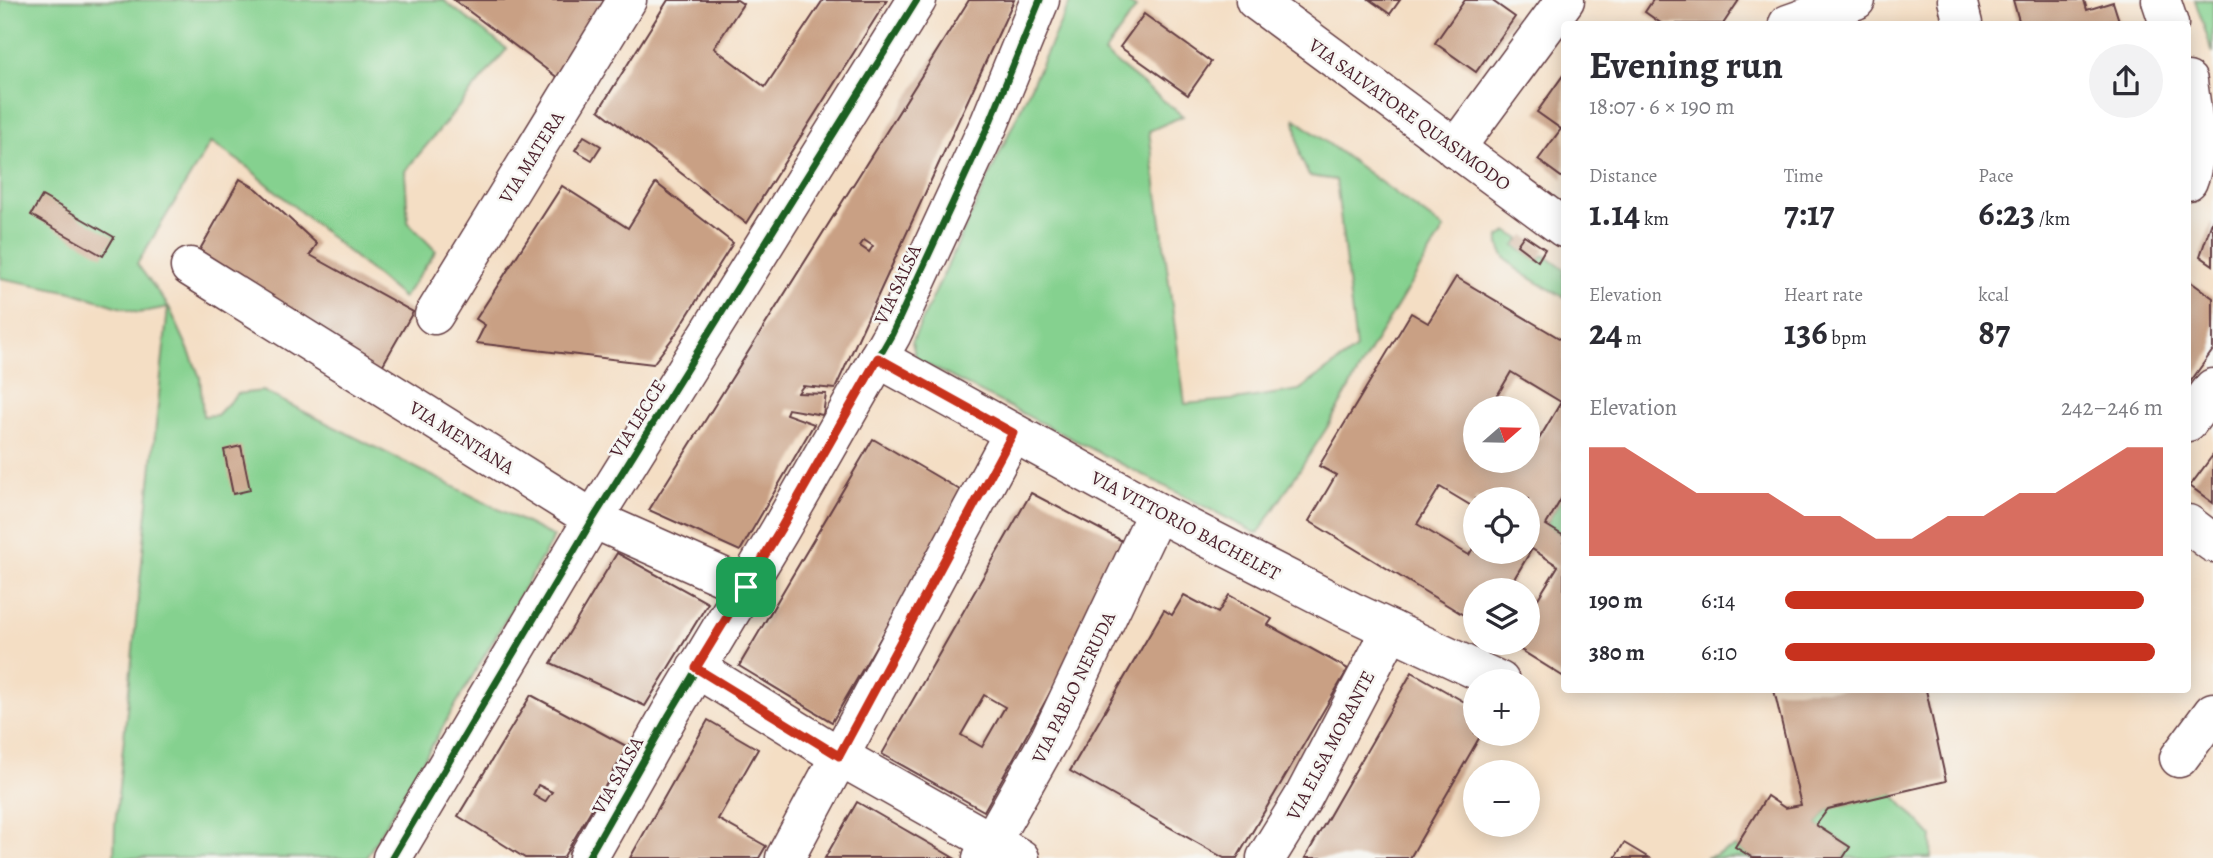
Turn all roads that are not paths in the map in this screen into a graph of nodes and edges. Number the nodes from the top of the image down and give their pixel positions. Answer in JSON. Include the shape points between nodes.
{"nodes":[{"id":1,"x":627,"y":0,"type":"edge"},
{"id":2,"x":917,"y":0,"type":"edge"},
{"id":3,"x":1040,"y":0,"type":"edge"},
{"id":4,"x":1255,"y":0,"type":"edge"},
{"id":5,"x":1565,"y":0,"type":"edge"},
{"id":6,"x":1856,"y":0,"type":"edge"},
{"id":7,"x":1957,"y":0,"type":"edge"},
{"id":8,"x":2161,"y":0,"type":"edge"},
{"id":9,"x":1796,"y":21,"type":"edge"},
{"id":10,"x":1962,"y":21,"type":"edge"},
{"id":11,"x":2168,"y":21,"type":"edge"},
{"id":12,"x":2191,"y":82,"type":"edge"},
{"id":13,"x":2213,"y":98,"type":"edge"},
{"id":14,"x":2191,"y":104,"type":"edge"},
{"id":15,"x":1455,"y":149,"type":"junction"},
{"id":16,"x":2191,"y":173,"type":"edge"},
{"id":17,"x":1561,"y":226,"type":"edge"},
{"id":18,"x":190,"y":267,"type":"dead end"},
{"id":19,"x":434,"y":315,"type":"dead end"},
{"id":20,"x":878,"y":358,"type":"junction"},
{"id":21,"x":2213,"y":388,"type":"edge"},
{"id":22,"x":2191,"y":418,"type":"edge"},
{"id":23,"x":1013,"y":433,"type":"junction"},
{"id":24,"x":1157,"y":512,"type":"junction"},
{"id":25,"x":593,"y":519,"type":"junction"},
{"id":26,"x":2191,"y":526,"type":"edge"},
{"id":27,"x":2213,"y":542,"type":"edge"},
{"id":28,"x":746,"y":587,"type":"junction"},
{"id":29,"x":1391,"y":630,"type":"junction"},
{"id":30,"x":696,"y":668,"type":"junction"},
{"id":31,"x":1474,"y":669,"type":"edge"},
{"id":32,"x":2213,"y":712,"type":"edge"},
{"id":33,"x":839,"y":756,"type":"junction"},
{"id":34,"x":2179,"y":758,"type":"dead end"},
{"id":35,"x":998,"y":852,"type":"edge"},
{"id":36,"x":392,"y":858,"type":"edge"},
{"id":37,"x":589,"y":858,"type":"edge"},
{"id":38,"x":785,"y":858,"type":"edge"},
{"id":39,"x":1266,"y":858,"type":"edge"}],
"edges":[{"from":1,"to":19,"type":"street","name":"VIA MATERA"},
{"from":2,"to":25,"type":"street","name":"VIA LECCE"},
{"from":3,"to":20,"type":"street","name":"VIA SALSA","via":[[990,122]]},
{"from":4,"to":15,"type":"street","name":"VIA SALVATORE QUASIMODO"},
{"from":5,"to":15,"type":"street"},
{"from":6,"to":9,"type":"street"},
{"from":7,"to":10,"type":"street"},
{"from":8,"to":11,"type":"street"},
{"from":12,"to":13,"type":"street"},
{"from":14,"to":16,"type":"street"},
{"from":15,"to":17,"type":"street","name":"VIA SALVATORE QUASIMODO"},
{"from":18,"to":25,"type":"street","name":"VIA MENTANA"},
{"from":20,"to":23,"type":"street","name":"VIA VITTORIO BACHELET"},
{"from":20,"to":28,"type":"street","name":"VIA SALSA"},
{"from":21,"to":22,"type":"street"},
{"from":23,"to":24,"type":"street","name":"VIA VITTORIO BACHELET"},
{"from":23,"to":33,"type":"street"},
{"from":24,"to":29,"type":"street","name":"VIA VITTORIO BACHELET"},
{"from":24,"to":35,"type":"street","name":"VIA PABLO NERUDA"},
{"from":25,"to":28,"type":"street","name":"VIA MENTANA"},
{"from":25,"to":36,"type":"street","name":"VIA LECCE"},
{"from":26,"to":27,"type":"street"},
{"from":28,"to":30,"type":"street","name":"VIA SALSA"},
{"from":29,"to":31,"type":"street","name":"VIA VITTORIO BACHELET"},
{"from":29,"to":39,"type":"street","name":"VIA ELSA MORANTE","via":[[1303,798]]},
{"from":30,"to":33,"type":"street"},
{"from":30,"to":37,"type":"street","name":"VIA SALSA"},
{"from":32,"to":34,"type":"street"},
{"from":33,"to":35,"type":"street"},
{"from":33,"to":38,"type":"street"}]}
